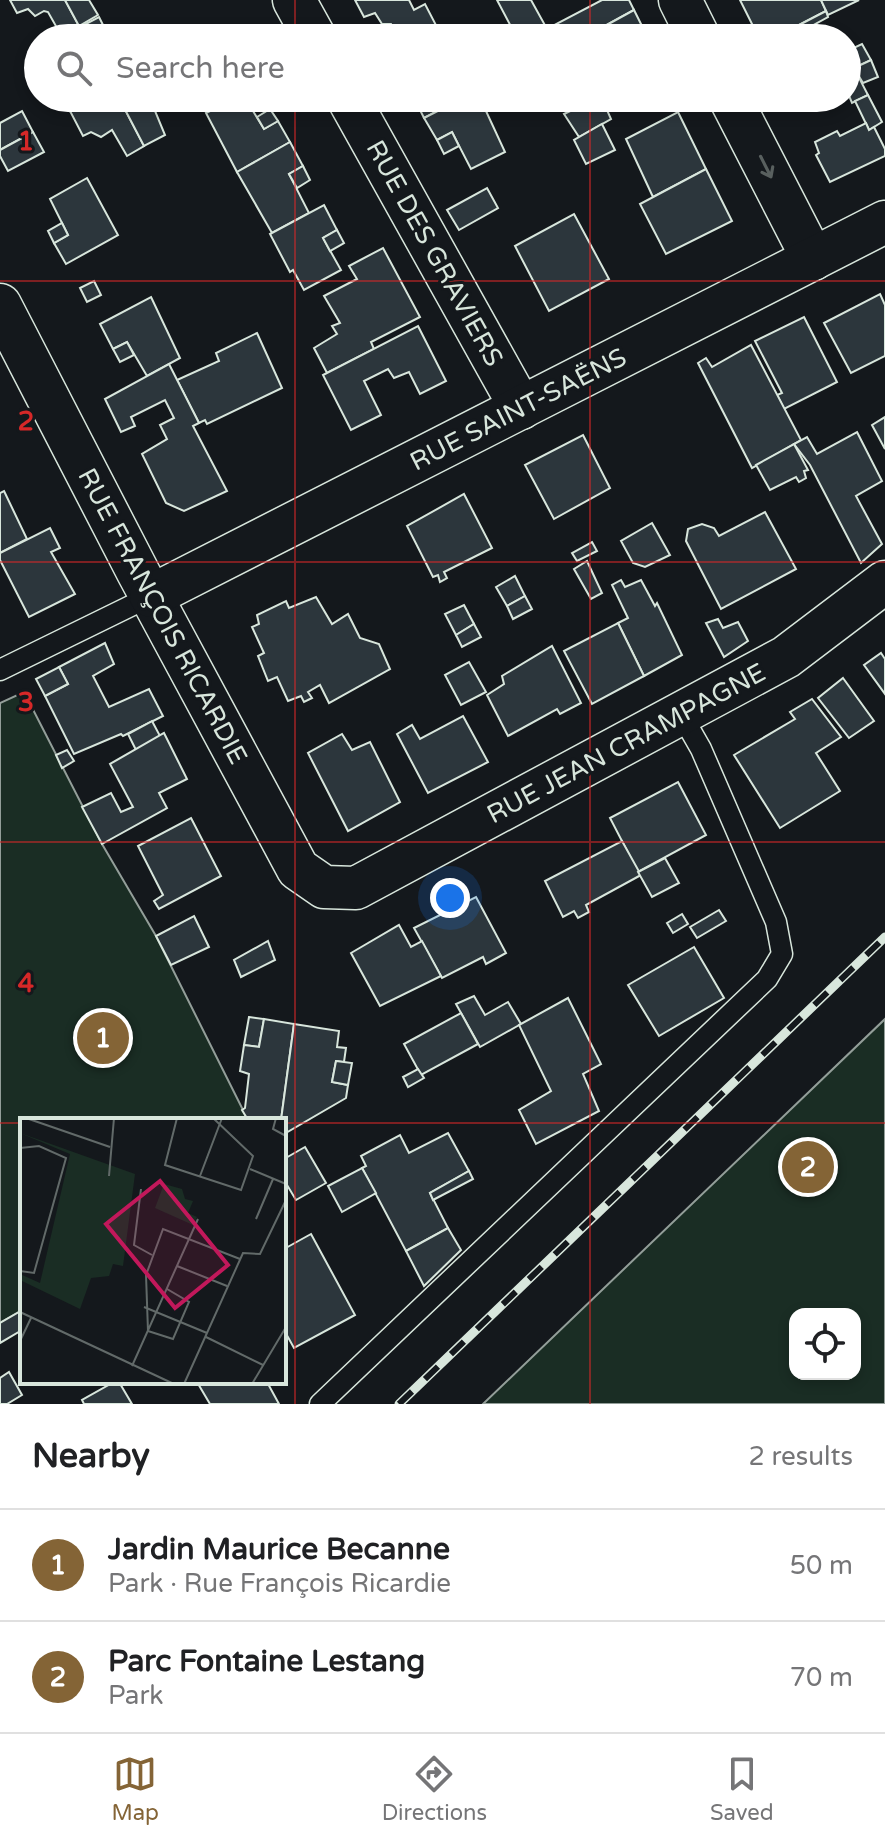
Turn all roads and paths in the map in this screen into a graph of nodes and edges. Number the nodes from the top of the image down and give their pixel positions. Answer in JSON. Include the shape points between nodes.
{"nodes":[{"id":1,"x":294,"y":0,"type":"edge"},
{"id":2,"x":680,"y":0,"type":"edge"},
{"id":3,"x":307,"y":24,"type":"edge"},
{"id":4,"x":692,"y":24,"type":"edge"},
{"id":5,"x":356,"y":112,"type":"edge"},
{"id":6,"x":737,"y":112,"type":"edge"},
{"id":7,"x":885,"y":222,"type":"edge"},
{"id":8,"x":813,"y":259,"type":"junction"},
{"id":9,"x":0,"y":305,"type":"edge"},
{"id":10,"x":521,"y":408,"type":"junction"},
{"id":11,"x":885,"y":582,"type":"edge"},
{"id":12,"x":151,"y":596,"type":"junction"},
{"id":13,"x":0,"y":670,"type":"edge"},
{"id":14,"x":681,"y":714,"type":"junction"},
{"id":15,"x":356,"y":888,"type":"joint"},
{"id":16,"x":320,"y":1404,"type":"edge"}],
"edges":[{"from":1,"to":3,"type":"street"},
{"from":2,"to":4,"type":"street"},
{"from":5,"to":10,"type":"street","name":"RUE DES GRAVIERS"},
{"from":6,"to":8,"type":"street","one_way":true},
{"from":7,"to":8,"type":"street","name":"RUE SAINT-SAËNS"},
{"from":8,"to":10,"type":"street","name":"RUE SAINT-SAËNS"},
{"from":9,"to":12,"type":"street","name":"RUE FRANÇOIS RICARDIE"},
{"from":10,"to":12,"type":"street","name":"RUE SAINT-SAËNS"},
{"from":11,"to":14,"type":"street","name":"RUE JEAN CRAMPAGNE","via":[[786,657]]},
{"from":12,"to":13,"type":"lane"},
{"from":12,"to":15,"type":"street","name":"RUE FRANÇOIS RICARDIE","via":[[298,869],[324,887]]},
{"from":14,"to":15,"type":"street","name":"RUE JEAN CRAMPAGNE"},
{"from":14,"to":16,"type":"lane","via":[[776,922],[782,954],[776,966]]}]}
